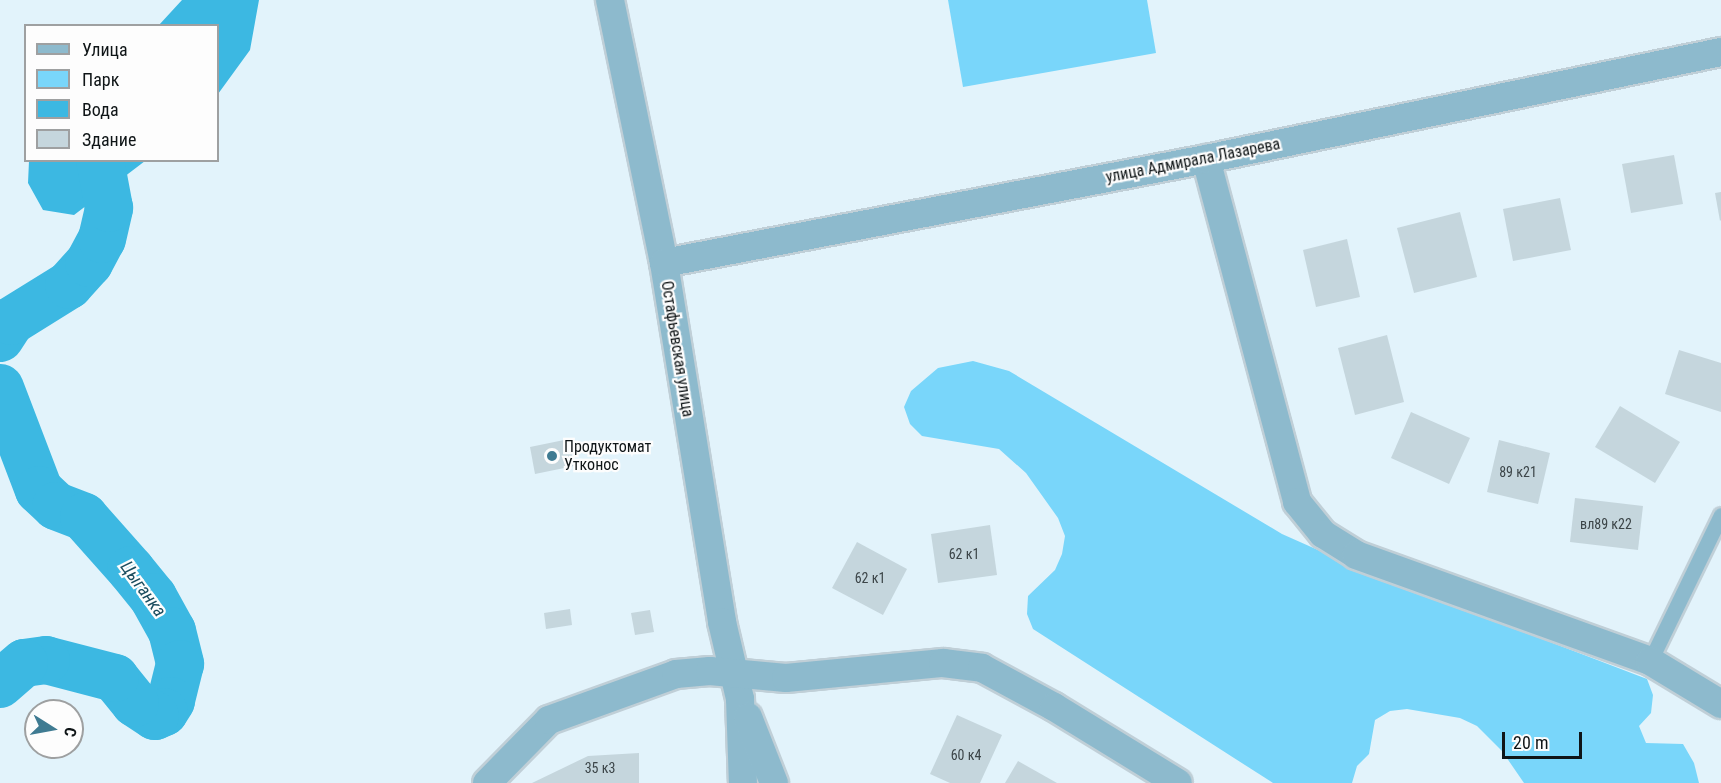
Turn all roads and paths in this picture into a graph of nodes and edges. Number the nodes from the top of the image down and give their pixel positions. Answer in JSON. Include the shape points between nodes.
{"nodes":[{"id":1,"x":610,"y":0,"type":"edge"},
{"id":2,"x":1721,"y":52,"type":"edge"},
{"id":3,"x":1206,"y":159,"type":"junction"},
{"id":4,"x":664,"y":263,"type":"junction"},
{"id":5,"x":1721,"y":515,"type":"edge"},
{"id":6,"x":1650,"y":661,"type":"junction"},
{"id":7,"x":736,"y":686,"type":"junction"},
{"id":8,"x":1721,"y":704,"type":"edge"},
{"id":9,"x":487,"y":783,"type":"edge"},
{"id":10,"x":743,"y":783,"type":"edge"},
{"id":11,"x":774,"y":783,"type":"edge"},
{"id":12,"x":1178,"y":783,"type":"edge"}],
"edges":[{"from":1,"to":4,"type":"street","name":"Остафьевская улица"},
{"from":2,"to":3,"type":"street","name":"улица Адмирала Лазарева"},
{"from":3,"to":4,"type":"street","name":"улица Адмирала Лазарева"},
{"from":3,"to":6,"type":"street","via":[[1297,502],[1323,534],[1356,555]]},
{"from":4,"to":7,"type":"street","name":"Остафьевская улица"},
{"from":5,"to":6,"type":"lane"},
{"from":6,"to":8,"type":"street"},
{"from":7,"to":9,"type":"street","via":[[676,674],[549,720]]},
{"from":7,"to":10,"type":"street","name":"Остафьевская улица"},
{"from":7,"to":11,"type":"street","name":"Остафьевская улица"},
{"from":7,"to":12,"type":"street","via":[[943,663],[982,668]]}]}
